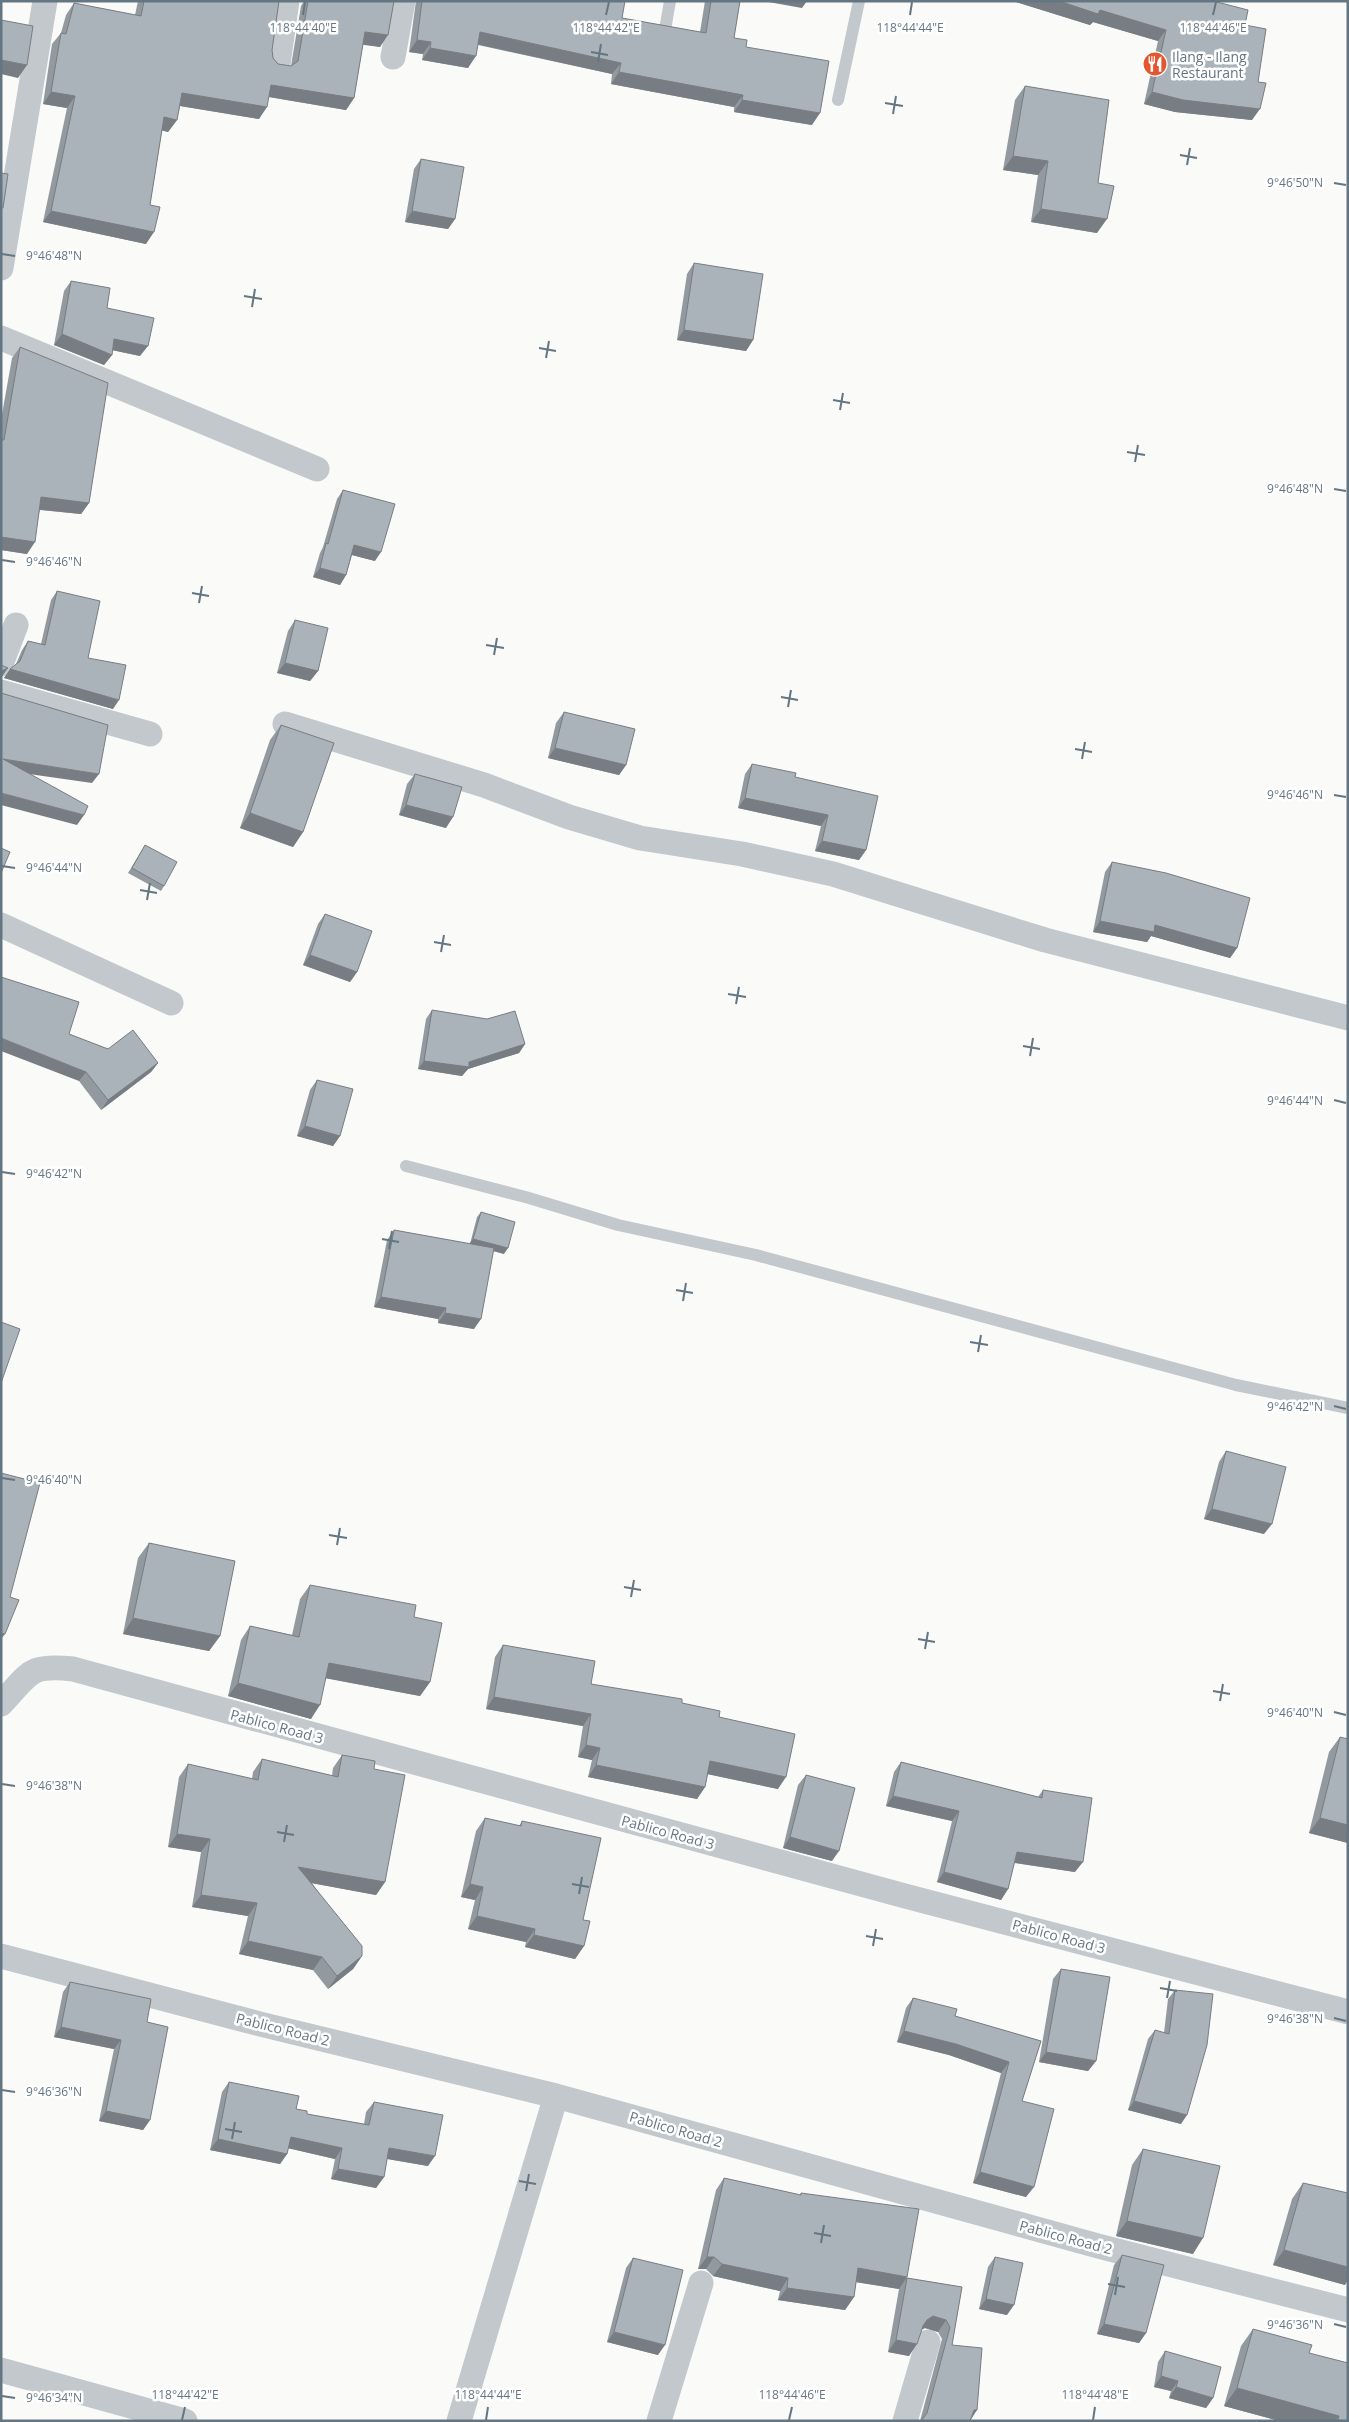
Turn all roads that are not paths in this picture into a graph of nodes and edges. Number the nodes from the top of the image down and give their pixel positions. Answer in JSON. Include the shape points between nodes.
{"nodes":[{"id":1,"x":44,"y":1,"type":"edge"},
{"id":2,"x":287,"y":1,"type":"edge"},
{"id":3,"x":403,"y":1,"type":"edge"},
{"id":4,"x":670,"y":1,"type":"edge"},
{"id":5,"x":859,"y":1,"type":"edge"},
{"id":6,"x":666,"y":30,"type":"edge"},
{"id":7,"x":393,"y":56,"type":"dead end"},
{"id":8,"x":278,"y":64,"type":"edge"},
{"id":9,"x":838,"y":100,"type":"dead end"},
{"id":10,"x":1,"y":268,"type":"edge"},
{"id":11,"x":1,"y":338,"type":"edge"},
{"id":12,"x":317,"y":470,"type":"dead end"},
{"id":13,"x":16,"y":624,"type":"dead end"},
{"id":14,"x":1,"y":664,"type":"edge"},
{"id":15,"x":1,"y":692,"type":"edge"},
{"id":16,"x":285,"y":724,"type":"edge"},
{"id":17,"x":150,"y":734,"type":"dead end"},
{"id":18,"x":1,"y":925,"type":"edge"},
{"id":19,"x":171,"y":1003,"type":"dead end"},
{"id":20,"x":1348,"y":1018,"type":"edge"},
{"id":21,"x":406,"y":1166,"type":"dead end"},
{"id":22,"x":1348,"y":1408,"type":"edge"},
{"id":23,"x":1,"y":1704,"type":"edge"},
{"id":24,"x":1,"y":1956,"type":"edge"},
{"id":25,"x":1348,"y":2012,"type":"edge"},
{"id":26,"x":556,"y":2096,"type":"junction"},
{"id":27,"x":701,"y":2283,"type":"dead end"},
{"id":28,"x":1348,"y":2310,"type":"edge"},
{"id":29,"x":928,"y":2342,"type":"dead end"},
{"id":30,"x":1,"y":2370,"type":"edge"},
{"id":31,"x":185,"y":2421,"type":"edge"},
{"id":32,"x":459,"y":2421,"type":"edge"},
{"id":33,"x":658,"y":2421,"type":"edge"},
{"id":34,"x":905,"y":2421,"type":"edge"}],
"edges":[{"from":1,"to":10,"type":"street"},
{"from":2,"to":8,"type":"street"},
{"from":3,"to":7,"type":"street"},
{"from":4,"to":6,"type":"lane"},
{"from":5,"to":9,"type":"lane"},
{"from":11,"to":12,"type":"street"},
{"from":13,"to":14,"type":"street"},
{"from":15,"to":17,"type":"street"},
{"from":16,"to":20,"type":"street","via":[[448,773],[569,817],[640,838],[742,854],[834,874],[1045,940]]},
{"from":18,"to":19,"type":"street"},
{"from":21,"to":22,"type":"lane","via":[[618,1225],[785,1263],[1236,1385]]},
{"from":23,"to":25,"type":"street","name":"Pablico Road 3","via":[[29,1673],[48,1666],[73,1669],[905,1896]]},
{"from":24,"to":26,"type":"street","name":"Pablico Road 2","via":[[260,2024]]},
{"from":26,"to":28,"type":"street","name":"Pablico Road 2","via":[[1098,2246]]},
{"from":26,"to":32,"type":"street"},
{"from":27,"to":33,"type":"street"},
{"from":29,"to":34,"type":"street"},
{"from":30,"to":31,"type":"street"}]}
